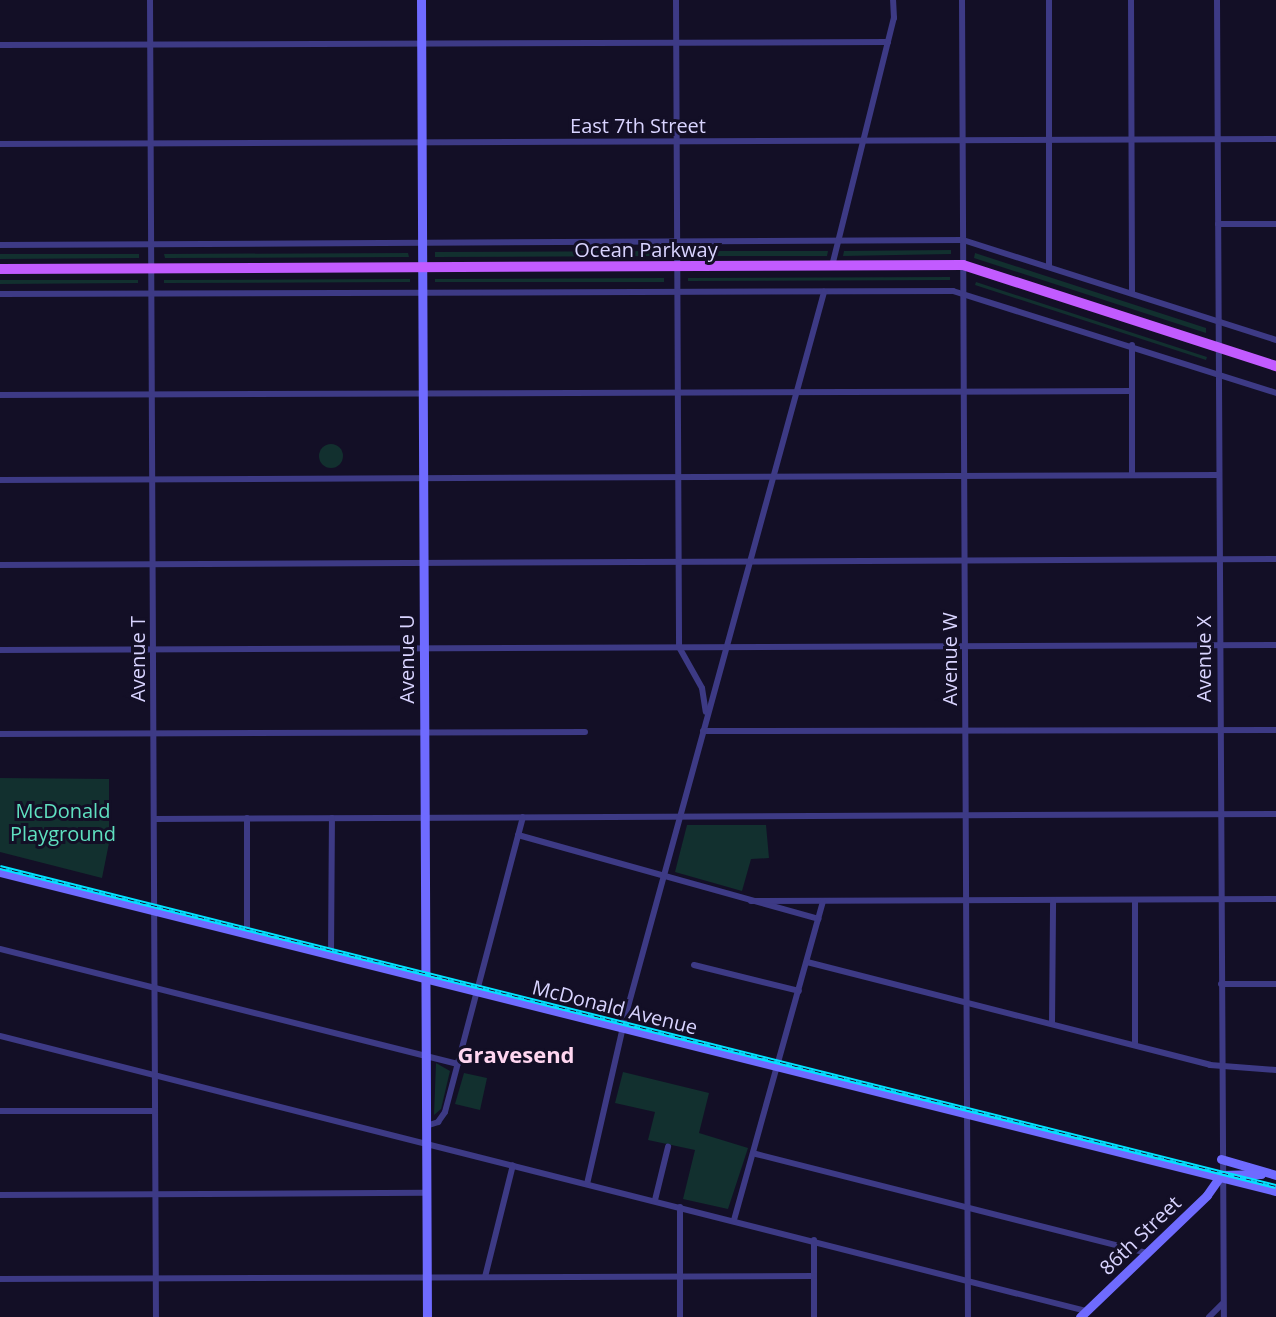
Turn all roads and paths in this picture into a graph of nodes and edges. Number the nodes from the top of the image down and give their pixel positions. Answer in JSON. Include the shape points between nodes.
{"nodes":[{"id":1,"x":150,"y":0,"type":"edge"},
{"id":2,"x":421,"y":0,"type":"edge"},
{"id":3,"x":676,"y":0,"type":"edge"},
{"id":4,"x":893,"y":0,"type":"edge"},
{"id":5,"x":962,"y":0,"type":"edge"},
{"id":6,"x":1049,"y":0,"type":"edge"},
{"id":7,"x":1131,"y":0,"type":"edge"},
{"id":8,"x":1217,"y":0,"type":"edge"},
{"id":9,"x":888,"y":42,"type":"junction"},
{"id":10,"x":676,"y":43,"type":"junction"},
{"id":11,"x":421,"y":44,"type":"junction"},
{"id":12,"x":0,"y":45,"type":"edge"},
{"id":13,"x":150,"y":45,"type":"junction"},
{"id":14,"x":1218,"y":139,"type":"junction"},
{"id":15,"x":1276,"y":139,"type":"edge"},
{"id":16,"x":676,"y":140,"type":"junction"},
{"id":17,"x":862,"y":140,"type":"junction"},
{"id":18,"x":1049,"y":140,"type":"junction"},
{"id":19,"x":1131,"y":140,"type":"junction"},
{"id":20,"x":963,"y":141,"type":"junction"},
{"id":21,"x":422,"y":143,"type":"junction"},
{"id":22,"x":0,"y":144,"type":"edge"},
{"id":23,"x":151,"y":144,"type":"junction"},
{"id":24,"x":1218,"y":224,"type":"junction"},
{"id":25,"x":1276,"y":224,"type":"edge"},
{"id":26,"x":963,"y":240,"type":"junction"},
{"id":27,"x":677,"y":241,"type":"junction"},
{"id":28,"x":838,"y":241,"type":"junction"},
{"id":29,"x":422,"y":243,"type":"junction"},
{"id":30,"x":151,"y":244,"type":"junction"},
{"id":31,"x":0,"y":245,"type":"edge"},
{"id":32,"x":963,"y":265,"type":"junction"},
{"id":33,"x":832,"y":266,"type":"junction"},
{"id":34,"x":677,"y":267,"type":"junction"},
{"id":35,"x":1049,"y":267,"type":"junction"},
{"id":36,"x":422,"y":268,"type":"junction"},
{"id":37,"x":0,"y":269,"type":"edge"},
{"id":38,"x":152,"y":269,"type":"junction"},
{"id":39,"x":677,"y":292,"type":"junction"},
{"id":40,"x":824,"y":292,"type":"junction"},
{"id":41,"x":152,"y":293,"type":"junction"},
{"id":42,"x":422,"y":293,"type":"junction"},
{"id":43,"x":963,"y":293,"type":"junction"},
{"id":44,"x":1132,"y":293,"type":"junction"},
{"id":45,"x":0,"y":294,"type":"edge"},
{"id":46,"x":1218,"y":322,"type":"junction"},
{"id":47,"x":1276,"y":340,"type":"edge"},
{"id":48,"x":1132,"y":345,"type":"junction"},
{"id":49,"x":1218,"y":348,"type":"junction"},
{"id":50,"x":1276,"y":366,"type":"edge"},
{"id":51,"x":1218,"y":374,"type":"junction"},
{"id":52,"x":1132,"y":391,"type":"junction"},
{"id":53,"x":677,"y":392,"type":"junction"},
{"id":54,"x":797,"y":392,"type":"junction"},
{"id":55,"x":964,"y":392,"type":"junction"},
{"id":56,"x":423,"y":393,"type":"junction"},
{"id":57,"x":1276,"y":393,"type":"edge"},
{"id":58,"x":152,"y":394,"type":"junction"},
{"id":59,"x":0,"y":395,"type":"edge"},
{"id":60,"x":1132,"y":475,"type":"junction"},
{"id":61,"x":1219,"y":475,"type":"junction"},
{"id":62,"x":964,"y":476,"type":"junction"},
{"id":63,"x":677,"y":477,"type":"junction"},
{"id":64,"x":774,"y":477,"type":"junction"},
{"id":65,"x":423,"y":478,"type":"junction"},
{"id":66,"x":153,"y":479,"type":"junction"},
{"id":67,"x":0,"y":480,"type":"edge"},
{"id":68,"x":1276,"y":559,"type":"edge"},
{"id":69,"x":1219,"y":560,"type":"junction"},
{"id":70,"x":752,"y":561,"type":"junction"},
{"id":71,"x":964,"y":561,"type":"junction"},
{"id":72,"x":678,"y":562,"type":"junction"},
{"id":73,"x":423,"y":563,"type":"junction"},
{"id":74,"x":153,"y":564,"type":"junction"},
{"id":75,"x":0,"y":565,"type":"edge"},
{"id":76,"x":1219,"y":645,"type":"junction"},
{"id":77,"x":1276,"y":645,"type":"edge"},
{"id":78,"x":964,"y":646,"type":"junction"},
{"id":79,"x":679,"y":647,"type":"junction"},
{"id":80,"x":727,"y":647,"type":"junction"},
{"id":81,"x":424,"y":648,"type":"junction"},
{"id":82,"x":153,"y":649,"type":"junction"},
{"id":83,"x":0,"y":650,"type":"edge"},
{"id":84,"x":704,"y":727,"type":"junction"},
{"id":85,"x":1220,"y":730,"type":"junction"},
{"id":86,"x":1276,"y":730,"type":"edge"},
{"id":87,"x":965,"y":731,"type":"junction"},
{"id":88,"x":585,"y":732,"type":"dead end"},
{"id":89,"x":424,"y":733,"type":"junction"},
{"id":90,"x":0,"y":734,"type":"edge"},
{"id":91,"x":153,"y":734,"type":"junction"},
{"id":92,"x":1220,"y":814,"type":"junction"},
{"id":93,"x":1276,"y":814,"type":"edge"},
{"id":94,"x":965,"y":816,"type":"junction"},
{"id":95,"x":523,"y":817,"type":"junction"},
{"id":96,"x":680,"y":817,"type":"junction"},
{"id":97,"x":247,"y":818,"type":"junction"},
{"id":98,"x":332,"y":818,"type":"junction"},
{"id":99,"x":424,"y":818,"type":"junction"},
{"id":100,"x":154,"y":819,"type":"junction"},
{"id":101,"x":518,"y":835,"type":"junction"},
{"id":102,"x":0,"y":872,"type":"edge"},
{"id":103,"x":664,"y":877,"type":"junction"},
{"id":104,"x":1276,"y":899,"type":"edge"},
{"id":105,"x":1053,"y":900,"type":"junction"},
{"id":106,"x":1135,"y":900,"type":"junction"},
{"id":107,"x":1220,"y":900,"type":"junction"},
{"id":108,"x":751,"y":901,"type":"junction"},
{"id":109,"x":823,"y":901,"type":"junction"},
{"id":110,"x":965,"y":901,"type":"junction"},
{"id":111,"x":154,"y":910,"type":"junction"},
{"id":112,"x":818,"y":919,"type":"junction"},
{"id":113,"x":247,"y":933,"type":"junction"},
{"id":114,"x":0,"y":949,"type":"edge"},
{"id":115,"x":331,"y":955,"type":"junction"},
{"id":116,"x":807,"y":962,"type":"junction"},
{"id":117,"x":694,"y":965,"type":"dead end"},
{"id":118,"x":425,"y":978,"type":"junction"},
{"id":119,"x":1221,"y":984,"type":"junction"},
{"id":120,"x":1276,"y":984,"type":"edge"},
{"id":121,"x":154,"y":987,"type":"junction"},
{"id":122,"x":799,"y":991,"type":"junction"},
{"id":123,"x":477,"y":992,"type":"junction"},
{"id":124,"x":966,"y":1003,"type":"junction"},
{"id":125,"x":1052,"y":1024,"type":"junction"},
{"id":126,"x":625,"y":1027,"type":"junction"},
{"id":127,"x":0,"y":1036,"type":"edge"},
{"id":128,"x":1135,"y":1045,"type":"junction"},
{"id":129,"x":425,"y":1056,"type":"junction"},
{"id":130,"x":458,"y":1064,"type":"junction"},
{"id":131,"x":779,"y":1067,"type":"junction"},
{"id":132,"x":1221,"y":1067,"type":"junction"},
{"id":133,"x":1276,"y":1070,"type":"edge"},
{"id":134,"x":155,"y":1075,"type":"junction"},
{"id":135,"x":0,"y":1111,"type":"edge"},
{"id":136,"x":155,"y":1111,"type":"junction"},
{"id":137,"x":967,"y":1114,"type":"junction"},
{"id":138,"x":426,"y":1126,"type":"junction"},
{"id":139,"x":426,"y":1143,"type":"junction"},
{"id":140,"x":668,"y":1147,"type":"dead end"},
{"id":141,"x":756,"y":1154,"type":"junction"},
{"id":142,"x":1221,"y":1159,"type":"junction"},
{"id":143,"x":513,"y":1165,"type":"junction"},
{"id":144,"x":1221,"y":1175,"type":"junction"},
{"id":145,"x":1276,"y":1175,"type":"edge"},
{"id":146,"x":587,"y":1184,"type":"junction"},
{"id":147,"x":1276,"y":1191,"type":"edge"},
{"id":148,"x":426,"y":1193,"type":"junction"},
{"id":149,"x":155,"y":1194,"type":"junction"},
{"id":150,"x":0,"y":1195,"type":"edge"},
{"id":151,"x":655,"y":1200,"type":"junction"},
{"id":152,"x":680,"y":1207,"type":"junction"},
{"id":153,"x":967,"y":1208,"type":"junction"},
{"id":154,"x":734,"y":1220,"type":"junction"},
{"id":155,"x":814,"y":1240,"type":"junction"},
{"id":156,"x":1147,"y":1253,"type":"junction"},
{"id":157,"x":814,"y":1276,"type":"junction"},
{"id":158,"x":485,"y":1277,"type":"junction"},
{"id":159,"x":680,"y":1277,"type":"junction"},
{"id":160,"x":426,"y":1278,"type":"junction"},
{"id":161,"x":0,"y":1279,"type":"edge"},
{"id":162,"x":155,"y":1279,"type":"junction"},
{"id":163,"x":968,"y":1279,"type":"junction"},
{"id":164,"x":1222,"y":1304,"type":"junction"},
{"id":165,"x":1083,"y":1314,"type":"edge"},
{"id":166,"x":156,"y":1317,"type":"edge"},
{"id":167,"x":427,"y":1317,"type":"edge"},
{"id":168,"x":680,"y":1317,"type":"edge"},
{"id":169,"x":814,"y":1317,"type":"edge"},
{"id":170,"x":968,"y":1317,"type":"edge"},
{"id":171,"x":1209,"y":1317,"type":"edge"},
{"id":172,"x":1224,"y":1317,"type":"edge"}],
"edges":[{"from":1,"to":13,"type":"street","name":"Avenue T"},
{"from":2,"to":11,"type":"main road","name":"Avenue U"},
{"from":3,"to":10,"type":"street"},
{"from":4,"to":9,"type":"street"},
{"from":5,"to":20,"type":"street","name":"Avenue W"},
{"from":6,"to":18,"type":"street"},
{"from":7,"to":19,"type":"street"},
{"from":8,"to":14,"type":"street","name":"Avenue X"},
{"from":9,"to":10,"type":"street"},
{"from":9,"to":17,"type":"street"},
{"from":10,"to":11,"type":"street"},
{"from":10,"to":16,"type":"street"},
{"from":11,"to":13,"type":"street"},
{"from":11,"to":21,"type":"main road","name":"Avenue U"},
{"from":12,"to":13,"type":"street"},
{"from":13,"to":23,"type":"street","name":"Avenue T"},
{"from":14,"to":15,"type":"street","name":"East 7th Street"},
{"from":14,"to":19,"type":"street","name":"East 7th Street"},
{"from":14,"to":24,"type":"street","name":"Avenue X"},
{"from":16,"to":17,"type":"street","name":"East 7th Street"},
{"from":16,"to":21,"type":"street","name":"East 7th Street"},
{"from":16,"to":27,"type":"street"},
{"from":17,"to":20,"type":"street","name":"East 7th Street"},
{"from":17,"to":28,"type":"street"},
{"from":18,"to":19,"type":"street","name":"East 7th Street"},
{"from":18,"to":20,"type":"street","name":"East 7th Street"},
{"from":18,"to":35,"type":"street"},
{"from":19,"to":44,"type":"street"},
{"from":20,"to":26,"type":"street","name":"Avenue W"},
{"from":21,"to":23,"type":"street","name":"East 7th Street"},
{"from":21,"to":29,"type":"main road","name":"Avenue U"},
{"from":22,"to":23,"type":"street","name":"East 7th Street"},
{"from":23,"to":30,"type":"street","name":"Avenue T"},
{"from":24,"to":25,"type":"street"},
{"from":24,"to":46,"type":"street","name":"Avenue X"},
{"from":26,"to":28,"type":"street","name":"Ocean Parkway"},
{"from":26,"to":32,"type":"street","name":"Avenue W"},
{"from":26,"to":35,"type":"street","name":"Ocean Parkway"},
{"from":27,"to":28,"type":"street","name":"Ocean Parkway"},
{"from":27,"to":29,"type":"street","name":"Ocean Parkway"},
{"from":27,"to":34,"type":"street"},
{"from":28,"to":33,"type":"street"},
{"from":29,"to":30,"type":"street","name":"Ocean Parkway"},
{"from":29,"to":36,"type":"main road","name":"Avenue U"},
{"from":30,"to":31,"type":"street","name":"Ocean Parkway"},
{"from":30,"to":38,"type":"street","name":"Avenue T"},
{"from":32,"to":33,"type":"main road","name":"Ocean Parkway"},
{"from":32,"to":43,"type":"street","name":"Avenue W"},
{"from":32,"to":49,"type":"main road","name":"Ocean Parkway"},
{"from":33,"to":34,"type":"main road","name":"Ocean Parkway"},
{"from":34,"to":36,"type":"main road","name":"Ocean Parkway"},
{"from":34,"to":39,"type":"street"},
{"from":35,"to":44,"type":"street","name":"Ocean Parkway"},
{"from":36,"to":38,"type":"main road","name":"Ocean Parkway"},
{"from":36,"to":42,"type":"main road","name":"Avenue U"},
{"from":37,"to":38,"type":"main road","name":"Ocean Parkway"},
{"from":38,"to":41,"type":"street","name":"Avenue T"},
{"from":39,"to":40,"type":"street"},
{"from":39,"to":42,"type":"street"},
{"from":39,"to":53,"type":"street"},
{"from":40,"to":43,"type":"street"},
{"from":40,"to":54,"type":"street"},
{"from":41,"to":42,"type":"street"},
{"from":41,"to":45,"type":"street"},
{"from":41,"to":58,"type":"street","name":"Avenue T"},
{"from":42,"to":56,"type":"main road","name":"Avenue U"},
{"from":43,"to":48,"type":"street"},
{"from":43,"to":55,"type":"street","name":"Avenue W"},
{"from":44,"to":46,"type":"street","name":"Ocean Parkway"},
{"from":46,"to":47,"type":"street","name":"Ocean Parkway"},
{"from":46,"to":49,"type":"street","name":"Avenue X"},
{"from":48,"to":51,"type":"street"},
{"from":48,"to":52,"type":"street"},
{"from":49,"to":50,"type":"main road","name":"Ocean Parkway"},
{"from":49,"to":51,"type":"street","name":"Avenue X"},
{"from":51,"to":57,"type":"street"},
{"from":51,"to":61,"type":"street","name":"Avenue X"},
{"from":52,"to":55,"type":"street"},
{"from":52,"to":60,"type":"street"},
{"from":53,"to":54,"type":"street"},
{"from":53,"to":56,"type":"street"},
{"from":53,"to":63,"type":"street"},
{"from":54,"to":55,"type":"street"},
{"from":54,"to":64,"type":"street"},
{"from":55,"to":62,"type":"street","name":"Avenue W"},
{"from":56,"to":58,"type":"street"},
{"from":56,"to":65,"type":"main road","name":"Avenue U"},
{"from":58,"to":59,"type":"street"},
{"from":58,"to":66,"type":"street","name":"Avenue T"},
{"from":60,"to":61,"type":"street"},
{"from":60,"to":62,"type":"street"},
{"from":61,"to":69,"type":"street","name":"Avenue X"},
{"from":62,"to":64,"type":"street"},
{"from":62,"to":71,"type":"street","name":"Avenue W"},
{"from":63,"to":64,"type":"street"},
{"from":63,"to":65,"type":"street"},
{"from":63,"to":72,"type":"street"},
{"from":64,"to":70,"type":"street"},
{"from":65,"to":66,"type":"street"},
{"from":65,"to":73,"type":"main road","name":"Avenue U"},
{"from":66,"to":67,"type":"street"},
{"from":66,"to":74,"type":"street","name":"Avenue T"},
{"from":68,"to":69,"type":"street"},
{"from":69,"to":71,"type":"street"},
{"from":69,"to":76,"type":"street","name":"Avenue X"},
{"from":70,"to":71,"type":"street"},
{"from":70,"to":72,"type":"street"},
{"from":70,"to":80,"type":"street"},
{"from":71,"to":78,"type":"street","name":"Avenue W"},
{"from":72,"to":73,"type":"street"},
{"from":72,"to":79,"type":"street"},
{"from":73,"to":74,"type":"street"},
{"from":73,"to":81,"type":"main road","name":"Avenue U"},
{"from":74,"to":75,"type":"street"},
{"from":74,"to":82,"type":"street","name":"Avenue T"},
{"from":76,"to":77,"type":"street"},
{"from":76,"to":78,"type":"street"},
{"from":76,"to":85,"type":"street","name":"Avenue X"},
{"from":78,"to":80,"type":"street"},
{"from":78,"to":87,"type":"street","name":"Avenue W"},
{"from":79,"to":80,"type":"street"},
{"from":79,"to":81,"type":"street"},
{"from":79,"to":84,"type":"street","via":[[705,696]]},
{"from":80,"to":84,"type":"street"},
{"from":81,"to":82,"type":"street"},
{"from":81,"to":89,"type":"main road","name":"Avenue U"},
{"from":82,"to":83,"type":"street"},
{"from":82,"to":91,"type":"street","name":"Avenue T"},
{"from":84,"to":87,"type":"street"},
{"from":84,"to":96,"type":"street"},
{"from":85,"to":86,"type":"street"},
{"from":85,"to":87,"type":"street"},
{"from":85,"to":92,"type":"street","name":"Avenue X"},
{"from":87,"to":94,"type":"street","name":"Avenue W"},
{"from":88,"to":89,"type":"street"},
{"from":89,"to":91,"type":"street"},
{"from":89,"to":99,"type":"main road","name":"Avenue U"},
{"from":90,"to":91,"type":"street"},
{"from":91,"to":100,"type":"street","name":"Avenue T"},
{"from":92,"to":93,"type":"street"},
{"from":92,"to":94,"type":"street"},
{"from":92,"to":107,"type":"street","name":"Avenue X"},
{"from":94,"to":96,"type":"street"},
{"from":94,"to":110,"type":"street","name":"Avenue W"},
{"from":95,"to":96,"type":"street"},
{"from":95,"to":99,"type":"street"},
{"from":95,"to":101,"type":"street"},
{"from":96,"to":103,"type":"street"},
{"from":97,"to":98,"type":"street"},
{"from":97,"to":100,"type":"street"},
{"from":97,"to":113,"type":"street"},
{"from":98,"to":99,"type":"street"},
{"from":98,"to":115,"type":"street"},
{"from":99,"to":118,"type":"main road","name":"Avenue U"},
{"from":100,"to":111,"type":"street","name":"Avenue T"},
{"from":101,"to":103,"type":"street"},
{"from":101,"to":123,"type":"street"},
{"from":102,"to":111,"type":"main road","name":"McDonald Avenue"},
{"from":103,"to":108,"type":"street"},
{"from":103,"to":126,"type":"street"},
{"from":104,"to":107,"type":"street"},
{"from":105,"to":106,"type":"street"},
{"from":105,"to":110,"type":"street"},
{"from":105,"to":125,"type":"street"},
{"from":106,"to":107,"type":"street"},
{"from":106,"to":128,"type":"street"},
{"from":107,"to":119,"type":"street","name":"Avenue X"},
{"from":108,"to":109,"type":"street"},
{"from":108,"to":112,"type":"street"},
{"from":109,"to":110,"type":"street"},
{"from":109,"to":112,"type":"street"},
{"from":110,"to":124,"type":"street","name":"Avenue W"},
{"from":111,"to":113,"type":"main road","name":"McDonald Avenue"},
{"from":111,"to":121,"type":"street","name":"Avenue T"},
{"from":112,"to":116,"type":"street"},
{"from":113,"to":115,"type":"main road","name":"McDonald Avenue"},
{"from":114,"to":121,"type":"street"},
{"from":115,"to":118,"type":"main road","name":"McDonald Avenue"},
{"from":116,"to":122,"type":"street"},
{"from":116,"to":124,"type":"street"},
{"from":117,"to":122,"type":"street"},
{"from":118,"to":123,"type":"main road","name":"McDonald Avenue"},
{"from":118,"to":129,"type":"main road","name":"Avenue U"},
{"from":119,"to":120,"type":"street"},
{"from":119,"to":132,"type":"street","name":"Avenue X"},
{"from":121,"to":129,"type":"street"},
{"from":121,"to":134,"type":"street","name":"Avenue T"},
{"from":122,"to":131,"type":"street"},
{"from":123,"to":126,"type":"main road","name":"McDonald Avenue"},
{"from":123,"to":130,"type":"street"},
{"from":124,"to":125,"type":"street"},
{"from":124,"to":137,"type":"street","name":"Avenue W"},
{"from":125,"to":128,"type":"street"},
{"from":126,"to":131,"type":"main road","name":"McDonald Avenue"},
{"from":126,"to":146,"type":"street"},
{"from":127,"to":134,"type":"street"},
{"from":128,"to":132,"type":"street"},
{"from":129,"to":130,"type":"street"},
{"from":129,"to":138,"type":"main road","name":"Avenue U"},
{"from":130,"to":138,"type":"street","via":[[445,1112]]},
{"from":131,"to":137,"type":"main road","name":"McDonald Avenue"},
{"from":131,"to":141,"type":"street"},
{"from":132,"to":133,"type":"street"},
{"from":132,"to":142,"type":"street","name":"Avenue X"},
{"from":134,"to":136,"type":"street","name":"Avenue T"},
{"from":134,"to":139,"type":"street"},
{"from":135,"to":136,"type":"street"},
{"from":136,"to":149,"type":"street","name":"Avenue T"},
{"from":137,"to":144,"type":"main road","name":"McDonald Avenue"},
{"from":137,"to":153,"type":"street","name":"Avenue W"},
{"from":138,"to":139,"type":"main road","name":"Avenue U"},
{"from":139,"to":143,"type":"street"},
{"from":139,"to":148,"type":"main road","name":"Avenue U"},
{"from":140,"to":151,"type":"street"},
{"from":141,"to":153,"type":"street"},
{"from":141,"to":154,"type":"street"},
{"from":142,"to":144,"type":"street","name":"Avenue X"},
{"from":142,"to":145,"type":"main road"},
{"from":143,"to":146,"type":"street"},
{"from":143,"to":158,"type":"street"},
{"from":144,"to":145,"type":"main road"},
{"from":144,"to":147,"type":"main road"},
{"from":144,"to":156,"type":"main road","name":"86th Street"},
{"from":144,"to":164,"type":"street","name":"Avenue X"},
{"from":146,"to":151,"type":"street"},
{"from":148,"to":149,"type":"street"},
{"from":148,"to":160,"type":"main road","name":"Avenue U"},
{"from":149,"to":150,"type":"street"},
{"from":149,"to":162,"type":"street","name":"Avenue T"},
{"from":151,"to":152,"type":"street"},
{"from":152,"to":154,"type":"street"},
{"from":152,"to":159,"type":"street"},
{"from":153,"to":156,"type":"street"},
{"from":153,"to":163,"type":"street","name":"Avenue W"},
{"from":154,"to":155,"type":"street"},
{"from":155,"to":157,"type":"street"},
{"from":155,"to":163,"type":"street"},
{"from":156,"to":165,"type":"main road","name":"86th Street"},
{"from":157,"to":159,"type":"street"},
{"from":157,"to":169,"type":"street"},
{"from":158,"to":159,"type":"street"},
{"from":158,"to":160,"type":"street"},
{"from":159,"to":168,"type":"street"},
{"from":160,"to":162,"type":"street"},
{"from":160,"to":167,"type":"main road","name":"Avenue U"},
{"from":161,"to":162,"type":"street"},
{"from":162,"to":166,"type":"street","name":"Avenue T"},
{"from":163,"to":165,"type":"street"},
{"from":163,"to":170,"type":"street","name":"Avenue W"},
{"from":164,"to":171,"type":"street"},
{"from":164,"to":172,"type":"street","name":"Avenue X"}]}
